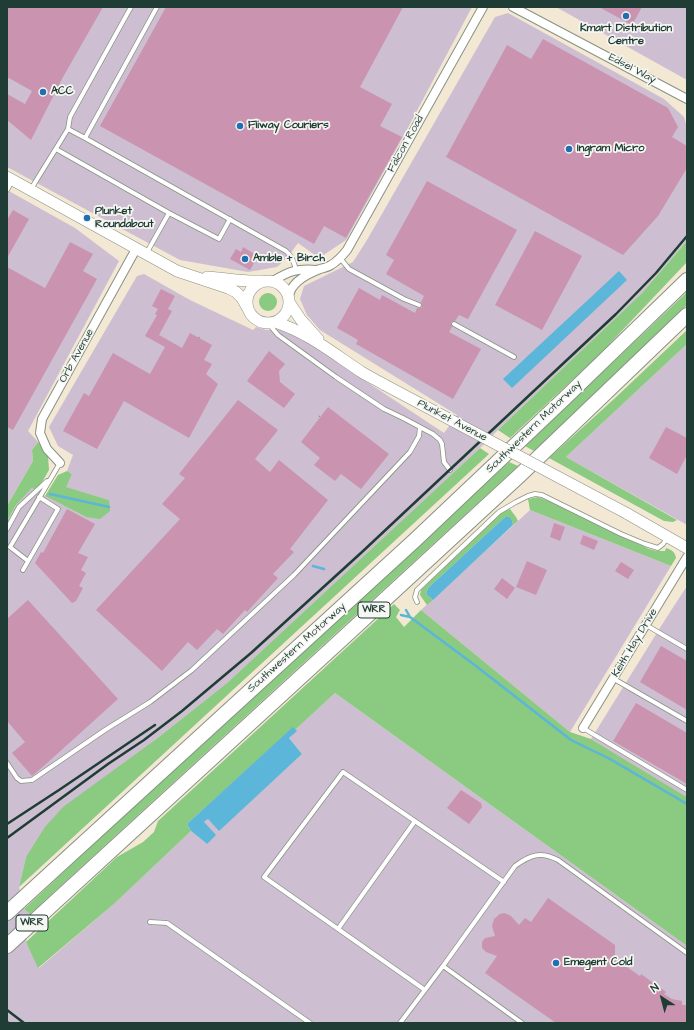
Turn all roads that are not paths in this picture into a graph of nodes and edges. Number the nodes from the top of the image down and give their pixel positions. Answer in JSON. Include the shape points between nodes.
{"nodes":[{"id":1,"x":131,"y":7,"type":"edge"},
{"id":2,"x":156,"y":7,"type":"edge"},
{"id":3,"x":483,"y":7,"type":"edge"},
{"id":4,"x":513,"y":7,"type":"edge"},
{"id":5,"x":687,"y":99,"type":"edge"},
{"id":6,"x":68,"y":128,"type":"junction"},
{"id":7,"x":85,"y":138,"type":"junction"},
{"id":8,"x":56,"y":149,"type":"junction"},
{"id":9,"x":10,"y":178,"type":"edge"},
{"id":10,"x":30,"y":189,"type":"junction"},
{"id":11,"x":7,"y":190,"type":"edge"},
{"id":12,"x":169,"y":213,"type":"junction"},
{"id":13,"x":230,"y":219,"type":"junction"},
{"id":14,"x":141,"y":252,"type":"junction"},
{"id":15,"x":340,"y":258,"type":"junction"},
{"id":16,"x":296,"y":270,"type":"junction"},
{"id":17,"x":318,"y":270,"type":"junction"},
{"id":18,"x":687,"y":274,"type":"edge"},
{"id":19,"x":194,"y":276,"type":"junction"},
{"id":20,"x":687,"y":280,"type":"edge"},
{"id":21,"x":267,"y":281,"type":"junction"},
{"id":22,"x":289,"y":300,"type":"junction"},
{"id":23,"x":419,"y":305,"type":"dead end"},
{"id":24,"x":247,"y":307,"type":"junction"},
{"id":25,"x":657,"y":310,"type":"junction"},
{"id":26,"x":687,"y":315,"type":"edge"},
{"id":27,"x":272,"y":323,"type":"junction"},
{"id":28,"x":454,"y":324,"type":"dead end"},
{"id":29,"x":325,"y":347,"type":"junction"},
{"id":30,"x":514,"y":357,"type":"dead end"},
{"id":31,"x":420,"y":427,"type":"junction"},
{"id":32,"x":60,"y":463,"type":"joint"},
{"id":33,"x":450,"y":470,"type":"dead end"},
{"id":34,"x":50,"y":479,"type":"junction"},
{"id":35,"x":39,"y":497,"type":"junction"},
{"id":36,"x":7,"y":529,"type":"edge"},
{"id":37,"x":667,"y":537,"type":"junction"},
{"id":38,"x":687,"y":548,"type":"edge"},
{"id":39,"x":687,"y":557,"type":"edge"},
{"id":40,"x":28,"y":561,"type":"junction"},
{"id":41,"x":23,"y":570,"type":"dead end"},
{"id":42,"x":417,"y":602,"type":"dead end"},
{"id":43,"x":646,"y":625,"type":"junction"},
{"id":44,"x":687,"y":649,"type":"edge"},
{"id":45,"x":614,"y":678,"type":"junction"},
{"id":46,"x":687,"y":721,"type":"edge"},
{"id":47,"x":583,"y":728,"type":"joint"},
{"id":48,"x":7,"y":764,"type":"edge"},
{"id":49,"x":687,"y":790,"type":"edge"},
{"id":50,"x":415,"y":821,"type":"junction"},
{"id":51,"x":504,"y":882,"type":"junction"},
{"id":52,"x":7,"y":913,"type":"edge"},
{"id":53,"x":150,"y":922,"type":"dead end"},
{"id":54,"x":338,"y":929,"type":"junction"},
{"id":55,"x":7,"y":946,"type":"edge"},
{"id":56,"x":687,"y":953,"type":"edge"},
{"id":57,"x":443,"y":966,"type":"junction"},
{"id":58,"x":425,"y":990,"type":"junction"},
{"id":59,"x":310,"y":1023,"type":"edge"},
{"id":60,"x":400,"y":1023,"type":"edge"},
{"id":61,"x":522,"y":1023,"type":"edge"}],
"edges":[{"from":1,"to":6,"type":"lane","via":[[70,117]]},
{"from":2,"to":7,"type":"lane"},
{"from":3,"to":15,"type":"street","name":"Falcon Road","via":[[352,242]]},
{"from":4,"to":5,"type":"street","name":"Edsel Way"},
{"from":6,"to":7,"type":"lane"},
{"from":6,"to":8,"type":"lane"},
{"from":7,"to":13,"type":"lane"},
{"from":8,"to":10,"type":"lane"},
{"from":8,"to":12,"type":"lane"},
{"from":9,"to":10,"type":"main road"},
{"from":9,"to":11,"type":"lane"},
{"from":10,"to":14,"type":"main road"},
{"from":12,"to":13,"type":"lane","via":[[219,239]]},
{"from":12,"to":14,"type":"lane"},
{"from":13,"to":16,"type":"lane","via":[[286,251],[291,255]]},
{"from":14,"to":19,"type":"main road","via":[[177,271]]},
{"from":14,"to":32,"type":"street","name":"Orb Avenue","via":[[42,419],[40,433],[47,449]]},
{"from":15,"to":17,"type":"street","name":"Falcon Road","via":[[330,266]]},
{"from":15,"to":23,"type":"lane","via":[[349,269],[404,300]]},
{"from":16,"to":17,"type":"street","name":"Falcon Road"},
{"from":16,"to":21,"type":"street","name":"Falcon Road"},
{"from":17,"to":22,"type":"street","name":"Falcon Road","via":[[291,288]]},
{"from":18,"to":25,"type":"highway"},
{"from":19,"to":21,"type":"main road"},
{"from":19,"to":24,"type":"main road","via":[[236,292]]},
{"from":20,"to":25,"type":"highway","name":"Southwestern Motorway","number":"WRR"},
{"from":21,"to":22,"type":"main road","via":[[283,287]]},
{"from":21,"to":24,"type":"main road","via":[[251,288],[246,300]]},
{"from":22,"to":27,"type":"main road","via":[[285,314]]},
{"from":22,"to":29,"type":"main road","name":"Plunket Avenue","via":[[301,320]]},
{"from":24,"to":27,"type":"main road","via":[[255,319]]},
{"from":25,"to":52,"type":"highway","name":"Southwestern Motorway","number":"WRR","via":[[408,546]]},
{"from":26,"to":55,"type":"highway","number":"WRR","via":[[497,496]]},
{"from":27,"to":29,"type":"main road","name":"Plunket Avenue","via":[[298,331]]},
{"from":27,"to":31,"type":"lane","via":[[278,335],[311,360],[384,409]]},
{"from":28,"to":30,"type":"lane"},
{"from":29,"to":37,"type":"main road","name":"Plunket Avenue","bridge":true,"via":[[365,374]]},
{"from":31,"to":33,"type":"lane","via":[[440,440],[444,462]]},
{"from":31,"to":48,"type":"lane","via":[[419,436],[410,452],[294,576],[192,670],[150,702],[32,780],[21,781]]},
{"from":32,"to":34,"type":"lane"},
{"from":34,"to":35,"type":"lane"},
{"from":34,"to":36,"type":"lane","via":[[21,504]]},
{"from":35,"to":40,"type":"lane","via":[[10,547]]},
{"from":35,"to":40,"type":"lane","via":[[58,508]]},
{"from":37,"to":38,"type":"main road","name":"Plunket Avenue"},
{"from":37,"to":42,"type":"lane","via":[[658,548],[645,544],[535,494],[499,512],[416,590]]},
{"from":39,"to":43,"type":"street","name":"Keith Hay Drive"},
{"from":40,"to":41,"type":"lane"},
{"from":43,"to":44,"type":"lane"},
{"from":43,"to":45,"type":"street","name":"Keith Hay Drive"},
{"from":45,"to":46,"type":"lane"},
{"from":45,"to":47,"type":"street","name":"Keith Hay Drive"},
{"from":47,"to":49,"type":"lane"},
{"from":50,"to":51,"type":"lane"},
{"from":50,"to":54,"type":"lane"},
{"from":50,"to":54,"type":"lane","via":[[343,772],[264,877]]},
{"from":51,"to":56,"type":"lane","via":[[515,866],[526,858],[546,856],[558,860]]},
{"from":51,"to":57,"type":"lane"},
{"from":53,"to":59,"type":"lane","via":[[167,923]]},
{"from":54,"to":58,"type":"lane"},
{"from":57,"to":58,"type":"lane"},
{"from":57,"to":61,"type":"lane"},
{"from":58,"to":60,"type":"lane"}]}
